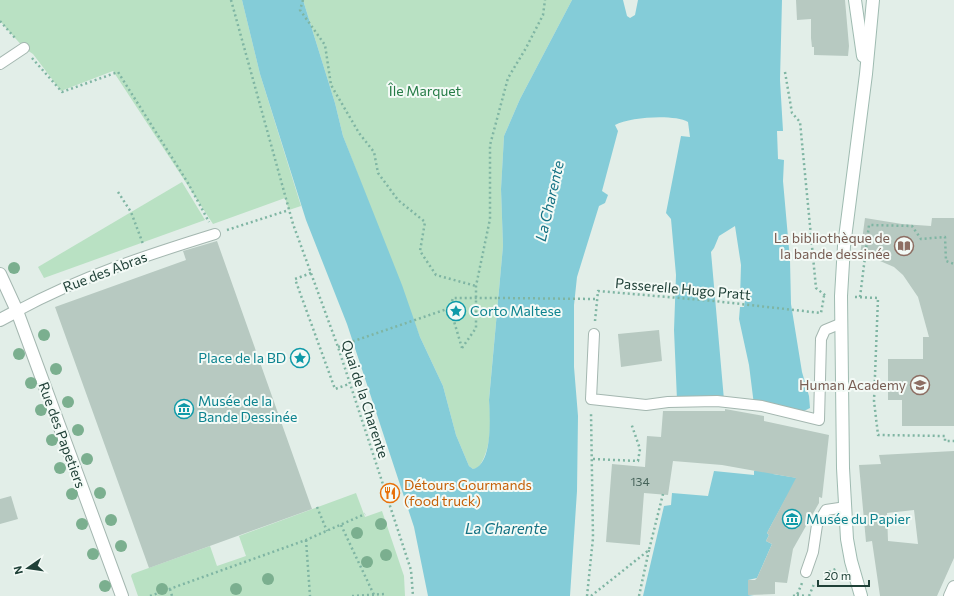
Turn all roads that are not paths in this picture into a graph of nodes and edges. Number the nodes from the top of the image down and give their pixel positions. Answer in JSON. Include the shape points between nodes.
{"nodes":[{"id":1,"x":855,"y":0,"type":"edge"},
{"id":2,"x":873,"y":0,"type":"edge"},
{"id":3,"x":24,"y":48,"type":"road end"},
{"id":4,"x":0,"y":64,"type":"edge"},
{"id":5,"x":866,"y":74,"type":"junction"},
{"id":6,"x":215,"y":234,"type":"road end"},
{"id":7,"x":0,"y":274,"type":"edge"},
{"id":8,"x":17,"y":311,"type":"junction"},
{"id":9,"x":0,"y":320,"type":"edge"},
{"id":10,"x":842,"y":323,"type":"junction"},
{"id":11,"x":594,"y":334,"type":"road end"},
{"id":12,"x":846,"y":507,"type":"junction"},
{"id":13,"x":806,"y":572,"type":"dead end"},
{"id":14,"x":954,"y":587,"type":"edge"},
{"id":15,"x":122,"y":596,"type":"edge"},
{"id":16,"x":861,"y":596,"type":"edge"},
{"id":17,"x":950,"y":596,"type":"edge"}],
"edges":[{"from":1,"to":5,"type":"main road"},
{"from":2,"to":5,"type":"main road"},
{"from":3,"to":4,"type":"lane"},
{"from":5,"to":10,"type":"main road","via":[[844,246]]},
{"from":6,"to":8,"type":"lane","name":"Rue des Abras","via":[[148,255],[53,291]]},
{"from":7,"to":8,"type":"main road","name":"Rue des Papetiers"},
{"from":8,"to":9,"type":"main road","name":"Rue des Abras"},
{"from":8,"to":15,"type":"main road","name":"Rue des Papetiers"},
{"from":10,"to":11,"type":"lane","via":[[825,330],[821,339],[818,420],[762,406],[717,401],[646,405],[591,399]]},
{"from":10,"to":12,"type":"main road","via":[[843,468]]},
{"from":12,"to":13,"type":"lane","via":[[826,510],[817,525],[813,552]]},
{"from":12,"to":16,"type":"main road","via":[[847,539]]},
{"from":14,"to":17,"type":"main road"}]}
